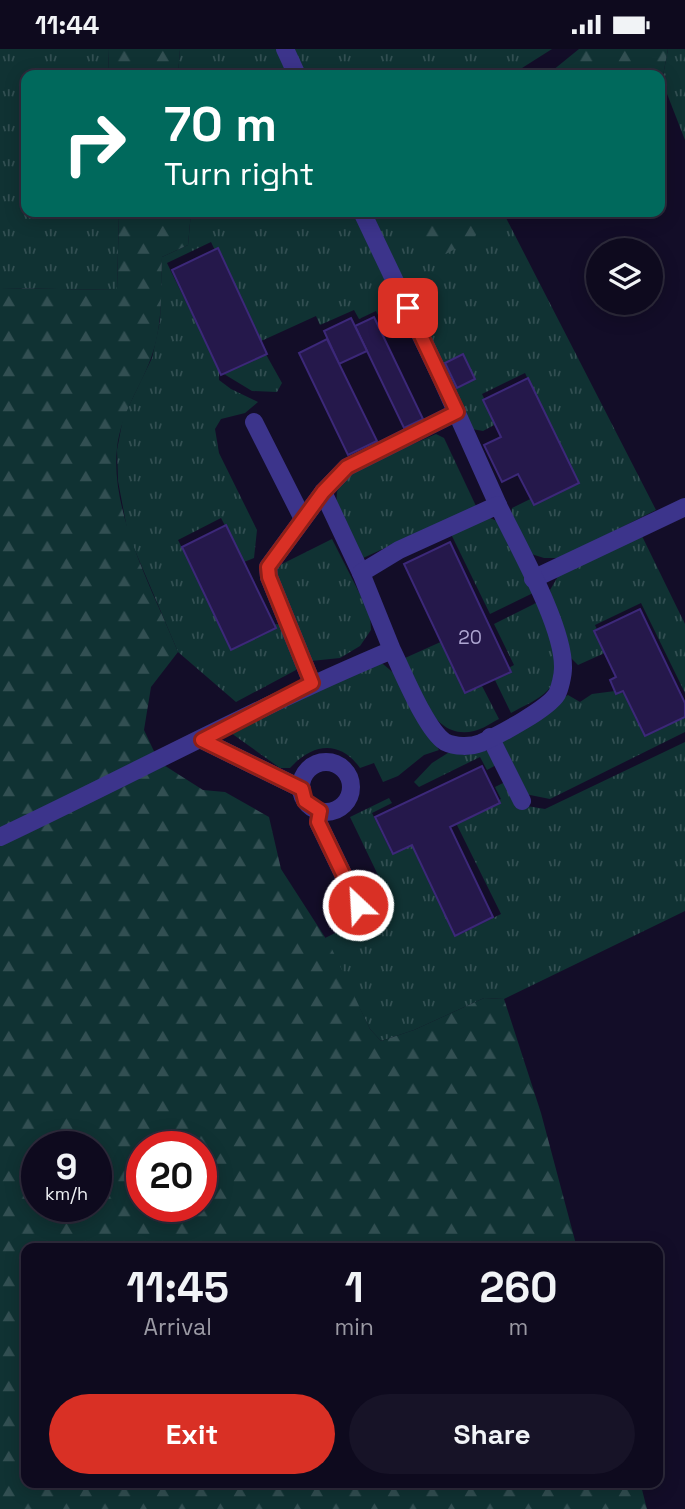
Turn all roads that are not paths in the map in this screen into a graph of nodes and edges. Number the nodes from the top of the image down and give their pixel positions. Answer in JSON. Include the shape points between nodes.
{"nodes":[{"id":1,"x":285,"y":49,"type":"edge"},
{"id":2,"x":295,"y":70,"type":"edge"},
{"id":3,"x":364,"y":217,"type":"edge"},
{"id":4,"x":457,"y":412,"type":"junction"},
{"id":5,"x":254,"y":422,"type":"dead end"},
{"id":6,"x":323,"y":492,"type":"junction"},
{"id":7,"x":498,"y":505,"type":"junction"},
{"id":8,"x":685,"y":507,"type":"edge"},
{"id":9,"x":303,"y":519,"type":"junction"},
{"id":10,"x":361,"y":573,"type":"junction"},
{"id":11,"x":533,"y":579,"type":"junction"},
{"id":12,"x":392,"y":650,"type":"junction"},
{"id":13,"x":312,"y":683,"type":"junction"},
{"id":14,"x":490,"y":737,"type":"junction"},
{"id":15,"x":202,"y":740,"type":"junction"},
{"id":16,"x":302,"y":789,"type":"junction"},
{"id":17,"x":522,"y":801,"type":"dead end"},
{"id":18,"x":320,"y":811,"type":"junction"},
{"id":19,"x":0,"y":837,"type":"edge"},
{"id":20,"x":358,"y":905,"type":"dead end"}],
"edges":[{"from":1,"to":2,"type":"lane"},
{"from":3,"to":4,"type":"lane"},
{"from":4,"to":6,"type":"lane","via":[[347,467]]},
{"from":4,"to":7,"type":"lane"},
{"from":5,"to":9,"type":"lane"},
{"from":6,"to":9,"type":"lane"},
{"from":6,"to":10,"type":"lane"},
{"from":7,"to":10,"type":"lane","via":[[400,549]]},
{"from":7,"to":11,"type":"lane"},
{"from":8,"to":11,"type":"lane"},
{"from":9,"to":13,"type":"lane","via":[[268,567]]},
{"from":10,"to":12,"type":"lane"},
{"from":11,"to":14,"type":"lane","via":[[559,643],[563,669],[558,693],[544,708]]},
{"from":12,"to":13,"type":"lane"},
{"from":12,"to":14,"type":"lane","via":[[443,741],[467,746]]},
{"from":13,"to":15,"type":"lane"},
{"from":14,"to":17,"type":"lane"},
{"from":15,"to":16,"type":"lane"},
{"from":15,"to":19,"type":"lane"},
{"from":16,"to":18,"type":"lane","via":[[305,801]]},
{"from":16,"to":18,"type":"lane","via":[[306,772],[316,765],[334,763],[344,770],[351,781],[348,799],[339,809]]},
{"from":18,"to":20,"type":"lane","via":[[318,822]]}]}
